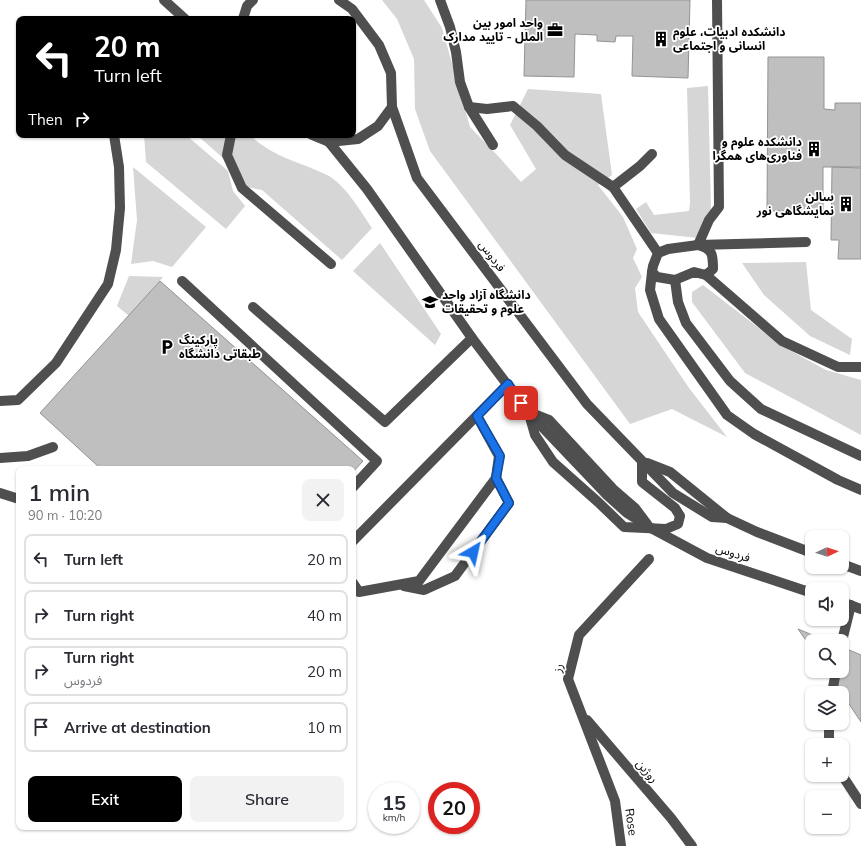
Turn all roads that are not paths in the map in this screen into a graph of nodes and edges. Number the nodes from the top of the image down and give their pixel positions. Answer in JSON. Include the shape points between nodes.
{"nodes":[{"id":1,"x":164,"y":0,"type":"edge"},
{"id":2,"x":253,"y":0,"type":"edge"},
{"id":3,"x":339,"y":0,"type":"edge"},
{"id":4,"x":347,"y":0,"type":"edge"},
{"id":5,"x":440,"y":0,"type":"edge"},
{"id":6,"x":717,"y":0,"type":"edge"},
{"id":7,"x":352,"y":10,"type":"junction"},
{"id":8,"x":182,"y":16,"type":"edge"},
{"id":9,"x":244,"y":16,"type":"edge"},
{"id":10,"x":469,"y":106,"type":"junction"},
{"id":11,"x":392,"y":107,"type":"junction"},
{"id":12,"x":114,"y":138,"type":"edge"},
{"id":13,"x":230,"y":138,"type":"edge"},
{"id":14,"x":319,"y":138,"type":"edge"},
{"id":15,"x":329,"y":142,"type":"junction"},
{"id":16,"x":493,"y":145,"type":"dead end"},
{"id":17,"x":652,"y":154,"type":"dead end"},
{"id":18,"x":613,"y":187,"type":"junction"},
{"id":19,"x":806,"y":242,"type":"dead end"},
{"id":20,"x":698,"y":245,"type":"junction"},
{"id":21,"x":658,"y":253,"type":"junction"},
{"id":22,"x":331,"y":264,"type":"dead end"},
{"id":23,"x":652,"y":272,"type":"junction"},
{"id":24,"x":706,"y":275,"type":"junction"},
{"id":25,"x":675,"y":280,"type":"junction"},
{"id":26,"x":182,"y":281,"type":"dead end"},
{"id":27,"x":254,"y":307,"type":"dead end"},
{"id":28,"x":472,"y":338,"type":"junction"},
{"id":29,"x":861,"y":367,"type":"edge"},
{"id":30,"x":508,"y":384,"type":"junction"},
{"id":31,"x":0,"y":401,"type":"edge"},
{"id":32,"x":528,"y":412,"type":"junction"},
{"id":33,"x":477,"y":416,"type":"junction"},
{"id":34,"x":53,"y":447,"type":"dead end"},
{"id":35,"x":861,"y":456,"type":"edge"},
{"id":36,"x":0,"y":458,"type":"edge"},
{"id":37,"x":642,"y":462,"type":"junction"},
{"id":38,"x":496,"y":478,"type":"junction"},
{"id":39,"x":356,"y":484,"type":"edge"},
{"id":40,"x":861,"y":490,"type":"edge"},
{"id":41,"x":0,"y":493,"type":"edge"},
{"id":42,"x":16,"y":498,"type":"edge"},
{"id":43,"x":727,"y":518,"type":"junction"},
{"id":44,"x":651,"y":528,"type":"junction"},
{"id":45,"x":356,"y":538,"type":"edge"},
{"id":46,"x":805,"y":550,"type":"edge"},
{"id":47,"x":650,"y":559,"type":"dead end"},
{"id":48,"x":849,"y":567,"type":"edge"},
{"id":49,"x":861,"y":571,"type":"edge"},
{"id":50,"x":398,"y":584,"type":"junction"},
{"id":51,"x":356,"y":588,"type":"edge"},
{"id":52,"x":805,"y":591,"type":"edge"},
{"id":53,"x":849,"y":605,"type":"edge"},
{"id":54,"x":861,"y":609,"type":"edge"},
{"id":55,"x":582,"y":714,"type":"junction"},
{"id":56,"x":847,"y":782,"type":"edge"},
{"id":57,"x":615,"y":801,"type":"joint"},
{"id":58,"x":861,"y":804,"type":"edge"},
{"id":59,"x":621,"y":846,"type":"edge"},
{"id":60,"x":692,"y":846,"type":"edge"}],
"edges":[{"from":1,"to":8,"type":"street"},
{"from":2,"to":9,"type":"street","via":[[247,6]]},
{"from":3,"to":7,"type":"street"},
{"from":4,"to":7,"type":"street"},
{"from":5,"to":10,"type":"street","via":[[450,27],[460,82]]},
{"from":6,"to":20,"type":"street","via":[[719,207],[709,220]]},
{"from":7,"to":11,"type":"street","name":"فردوس","via":[[379,45],[391,73]]},
{"from":10,"to":16,"type":"street"},
{"from":10,"to":18,"type":"street","via":[[487,109],[513,106],[565,155]]},
{"from":11,"to":15,"type":"street","via":[[378,126],[358,139]]},
{"from":11,"to":37,"type":"street","name":"فردوس","via":[[416,178],[587,404]]},
{"from":12,"to":31,"type":"street","via":[[119,167],[120,208],[116,250],[108,284],[56,363],[18,400]]},
{"from":13,"to":22,"type":"street","via":[[227,155],[242,188]]},
{"from":14,"to":15,"type":"street"},
{"from":15,"to":28,"type":"street","via":[[367,189]]},
{"from":17,"to":18,"type":"street"},
{"from":18,"to":21,"type":"street"},
{"from":19,"to":20,"type":"street"},
{"from":20,"to":21,"type":"street"},
{"from":20,"to":24,"type":"street","via":[[707,247],[713,255],[713,269]]},
{"from":21,"to":23,"type":"street"},
{"from":23,"to":25,"type":"street","via":[[657,277]]},
{"from":23,"to":40,"type":"street","via":[[650,290],[659,319],[727,415],[754,434]]},
{"from":24,"to":25,"type":"street","via":[[694,272]]},
{"from":24,"to":29,"type":"street","via":[[782,341],[838,367]]},
{"from":25,"to":35,"type":"street","via":[[678,302],[686,323],[730,381],[761,409]]},
{"from":26,"to":39,"type":"street","via":[[377,461]]},
{"from":27,"to":28,"type":"street","via":[[385,422]]},
{"from":28,"to":30,"type":"street"},
{"from":30,"to":32,"type":"street"},
{"from":30,"to":33,"type":"street"},
{"from":32,"to":44,"type":"street","name":"فردوس","via":[[607,495],[627,513]]},
{"from":32,"to":44,"type":"street","via":[[535,435],[553,462],[624,527]]},
{"from":33,"to":38,"type":"street","via":[[500,456]]},
{"from":33,"to":45,"type":"street"},
{"from":34,"to":36,"type":"street","via":[[28,456]]},
{"from":37,"to":43,"type":"street","via":[[670,472]]},
{"from":37,"to":43,"type":"street","name":"فردوس","via":[[673,493],[712,517]]},
{"from":37,"to":44,"type":"street","via":[[642,482],[675,508],[680,516],[678,524],[666,529]]},
{"from":38,"to":50,"type":"street","via":[[419,581]]},
{"from":38,"to":50,"type":"street","via":[[509,503],[455,576],[424,590]]},
{"from":41,"to":42,"type":"street"},
{"from":43,"to":46,"type":"street"},
{"from":44,"to":52,"type":"street","name":"فردوس","via":[[707,558]]},
{"from":47,"to":55,"type":"street","name":"رز","via":[[579,635],[568,679]]},
{"from":48,"to":49,"type":"street"},
{"from":50,"to":51,"type":"street","via":[[359,592]]},
{"from":53,"to":54,"type":"street"},
{"from":55,"to":57,"type":"street","name":"رز"},
{"from":55,"to":60,"type":"street","name":"روژین"},
{"from":56,"to":58,"type":"street"},
{"from":57,"to":59,"type":"street","name":"Rose"}]}
